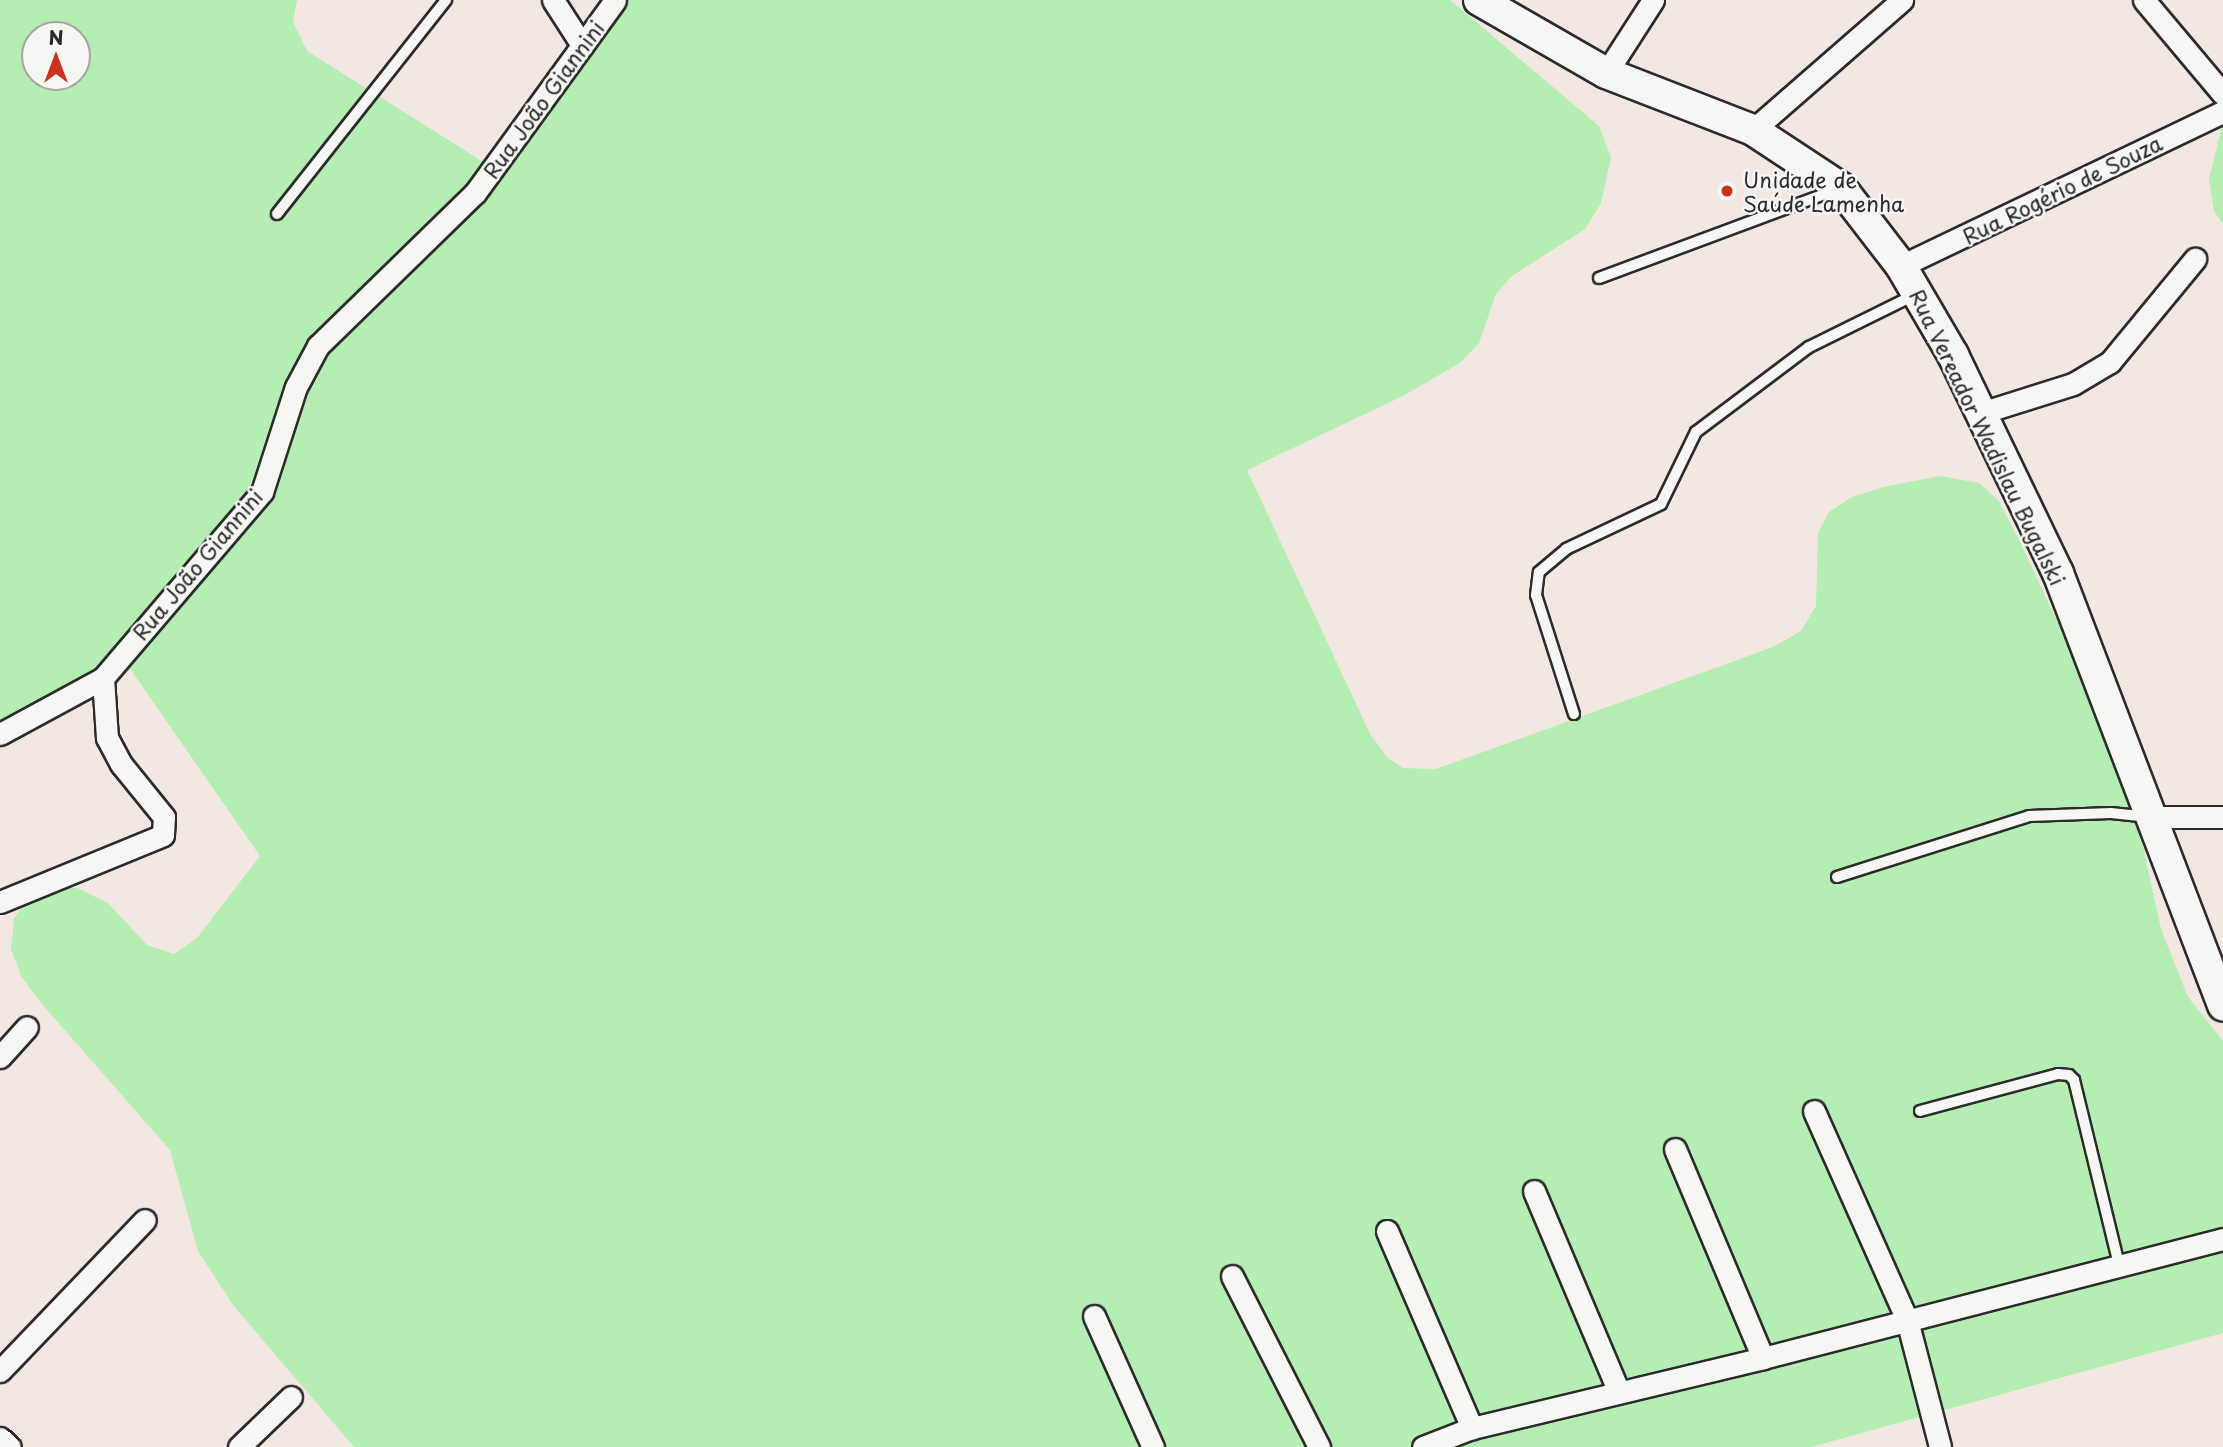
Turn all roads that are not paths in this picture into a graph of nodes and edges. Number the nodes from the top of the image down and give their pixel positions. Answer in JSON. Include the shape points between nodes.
{"nodes":[{"id":1,"x":446,"y":0,"type":"edge"},
{"id":2,"x":553,"y":0,"type":"edge"},
{"id":3,"x":615,"y":0,"type":"edge"},
{"id":4,"x":1479,"y":0,"type":"edge"},
{"id":5,"x":1653,"y":0,"type":"edge"},
{"id":6,"x":1902,"y":0,"type":"edge"},
{"id":7,"x":2144,"y":0,"type":"edge"},
{"id":8,"x":582,"y":45,"type":"junction"},
{"id":9,"x":1606,"y":73,"type":"junction"},
{"id":10,"x":2223,"y":94,"type":"edge"},
{"id":11,"x":2223,"y":112,"type":"edge"},
{"id":12,"x":1753,"y":130,"type":"junction"},
{"id":13,"x":1841,"y":188,"type":"junction"},
{"id":14,"x":277,"y":214,"type":"dead end"},
{"id":15,"x":2195,"y":258,"type":"dead end"},
{"id":16,"x":1901,"y":266,"type":"junction"},
{"id":17,"x":1599,"y":278,"type":"dead end"},
{"id":18,"x":1920,"y":293,"type":"junction"},
{"id":19,"x":1980,"y":413,"type":"junction"},
{"id":20,"x":103,"y":678,"type":"junction"},
{"id":21,"x":1574,"y":714,"type":"dead end"},
{"id":22,"x":0,"y":733,"type":"edge"},
{"id":23,"x":2150,"y":817,"type":"junction"},
{"id":24,"x":2223,"y":817,"type":"edge"},
{"id":25,"x":1837,"y":877,"type":"dead end"},
{"id":26,"x":0,"y":902,"type":"edge"},
{"id":27,"x":2223,"y":1006,"type":"edge"},
{"id":28,"x":27,"y":1027,"type":"dead end"},
{"id":29,"x":0,"y":1057,"type":"edge"},
{"id":30,"x":1814,"y":1111,"type":"dead end"},
{"id":31,"x":1920,"y":1111,"type":"dead end"},
{"id":32,"x":1675,"y":1149,"type":"dead end"},
{"id":33,"x":1534,"y":1191,"type":"dead end"},
{"id":34,"x":145,"y":1220,"type":"dead end"},
{"id":35,"x":1387,"y":1231,"type":"dead end"},
{"id":36,"x":2223,"y":1239,"type":"edge"},
{"id":37,"x":2119,"y":1264,"type":"junction"},
{"id":38,"x":1232,"y":1276,"type":"dead end"},
{"id":39,"x":1094,"y":1316,"type":"dead end"},
{"id":40,"x":1907,"y":1320,"type":"junction"},
{"id":41,"x":1763,"y":1358,"type":"junction"},
{"id":42,"x":0,"y":1371,"type":"edge"},
{"id":43,"x":1618,"y":1390,"type":"junction"},
{"id":44,"x":291,"y":1397,"type":"dead end"},
{"id":45,"x":1472,"y":1428,"type":"junction"},
{"id":46,"x":0,"y":1438,"type":"edge"},
{"id":47,"x":10,"y":1447,"type":"edge"},
{"id":48,"x":239,"y":1447,"type":"edge"},
{"id":49,"x":1153,"y":1447,"type":"edge"},
{"id":50,"x":1319,"y":1447,"type":"edge"},
{"id":51,"x":1423,"y":1447,"type":"edge"},
{"id":52,"x":1940,"y":1447,"type":"edge"}],
"edges":[{"from":1,"to":14,"type":"lane"},
{"from":2,"to":8,"type":"street"},
{"from":3,"to":8,"type":"street","name":"Rua João Giannini"},
{"from":4,"to":9,"type":"main road","name":"Rua Vereador Wadislau Bugalski"},
{"from":5,"to":9,"type":"street"},
{"from":6,"to":12,"type":"street"},
{"from":7,"to":10,"type":"street"},
{"from":8,"to":20,"type":"street","name":"Rua João Giannini","via":[[475,193],[318,346],[296,387],[262,492]]},
{"from":9,"to":12,"type":"main road","name":"Rua Vereador Wadislau Bugalski"},
{"from":11,"to":16,"type":"street","name":"Rua Rogério de Souza"},
{"from":12,"to":13,"type":"main road","name":"Rua Vereador Wadislau Bugalski"},
{"from":13,"to":16,"type":"main road","name":"Rua Vereador Wadislau Bugalski"},
{"from":13,"to":17,"type":"lane"},
{"from":15,"to":19,"type":"street","via":[[2110,362],[2073,384]]},
{"from":16,"to":18,"type":"main road","name":"Rua Vereador Wadislau Bugalski"},
{"from":18,"to":19,"type":"main road","name":"Rua Vereador Wadislau Bugalski"},
{"from":18,"to":21,"type":"lane","via":[[1809,347],[1696,432],[1661,505],[1566,549],[1539,572],[1536,595]]},
{"from":19,"to":23,"type":"main road","name":"Rua Vereador Wadislau Bugalski","via":[[2057,573]]},
{"from":20,"to":22,"type":"street"},
{"from":20,"to":26,"type":"street","via":[[107,738],[121,764],[164,817],[163,835]]},
{"from":23,"to":24,"type":"street"},
{"from":23,"to":25,"type":"lane","via":[[2111,813],[2029,817]]},
{"from":23,"to":27,"type":"main road","name":"Rua Vereador Wadislau Bugalski"},
{"from":28,"to":29,"type":"street"},
{"from":30,"to":40,"type":"street"},
{"from":31,"to":37,"type":"lane","via":[[2058,1074],[2069,1075],[2074,1080]]},
{"from":32,"to":41,"type":"street"},
{"from":33,"to":43,"type":"street"},
{"from":34,"to":42,"type":"street"},
{"from":35,"to":45,"type":"street"},
{"from":36,"to":37,"type":"street"},
{"from":37,"to":40,"type":"street"},
{"from":38,"to":50,"type":"street"},
{"from":39,"to":49,"type":"street"},
{"from":40,"to":41,"type":"street"},
{"from":40,"to":52,"type":"street"},
{"from":41,"to":43,"type":"street"},
{"from":43,"to":45,"type":"street"},
{"from":44,"to":48,"type":"street"},
{"from":45,"to":51,"type":"street"},
{"from":46,"to":47,"type":"street"}]}
